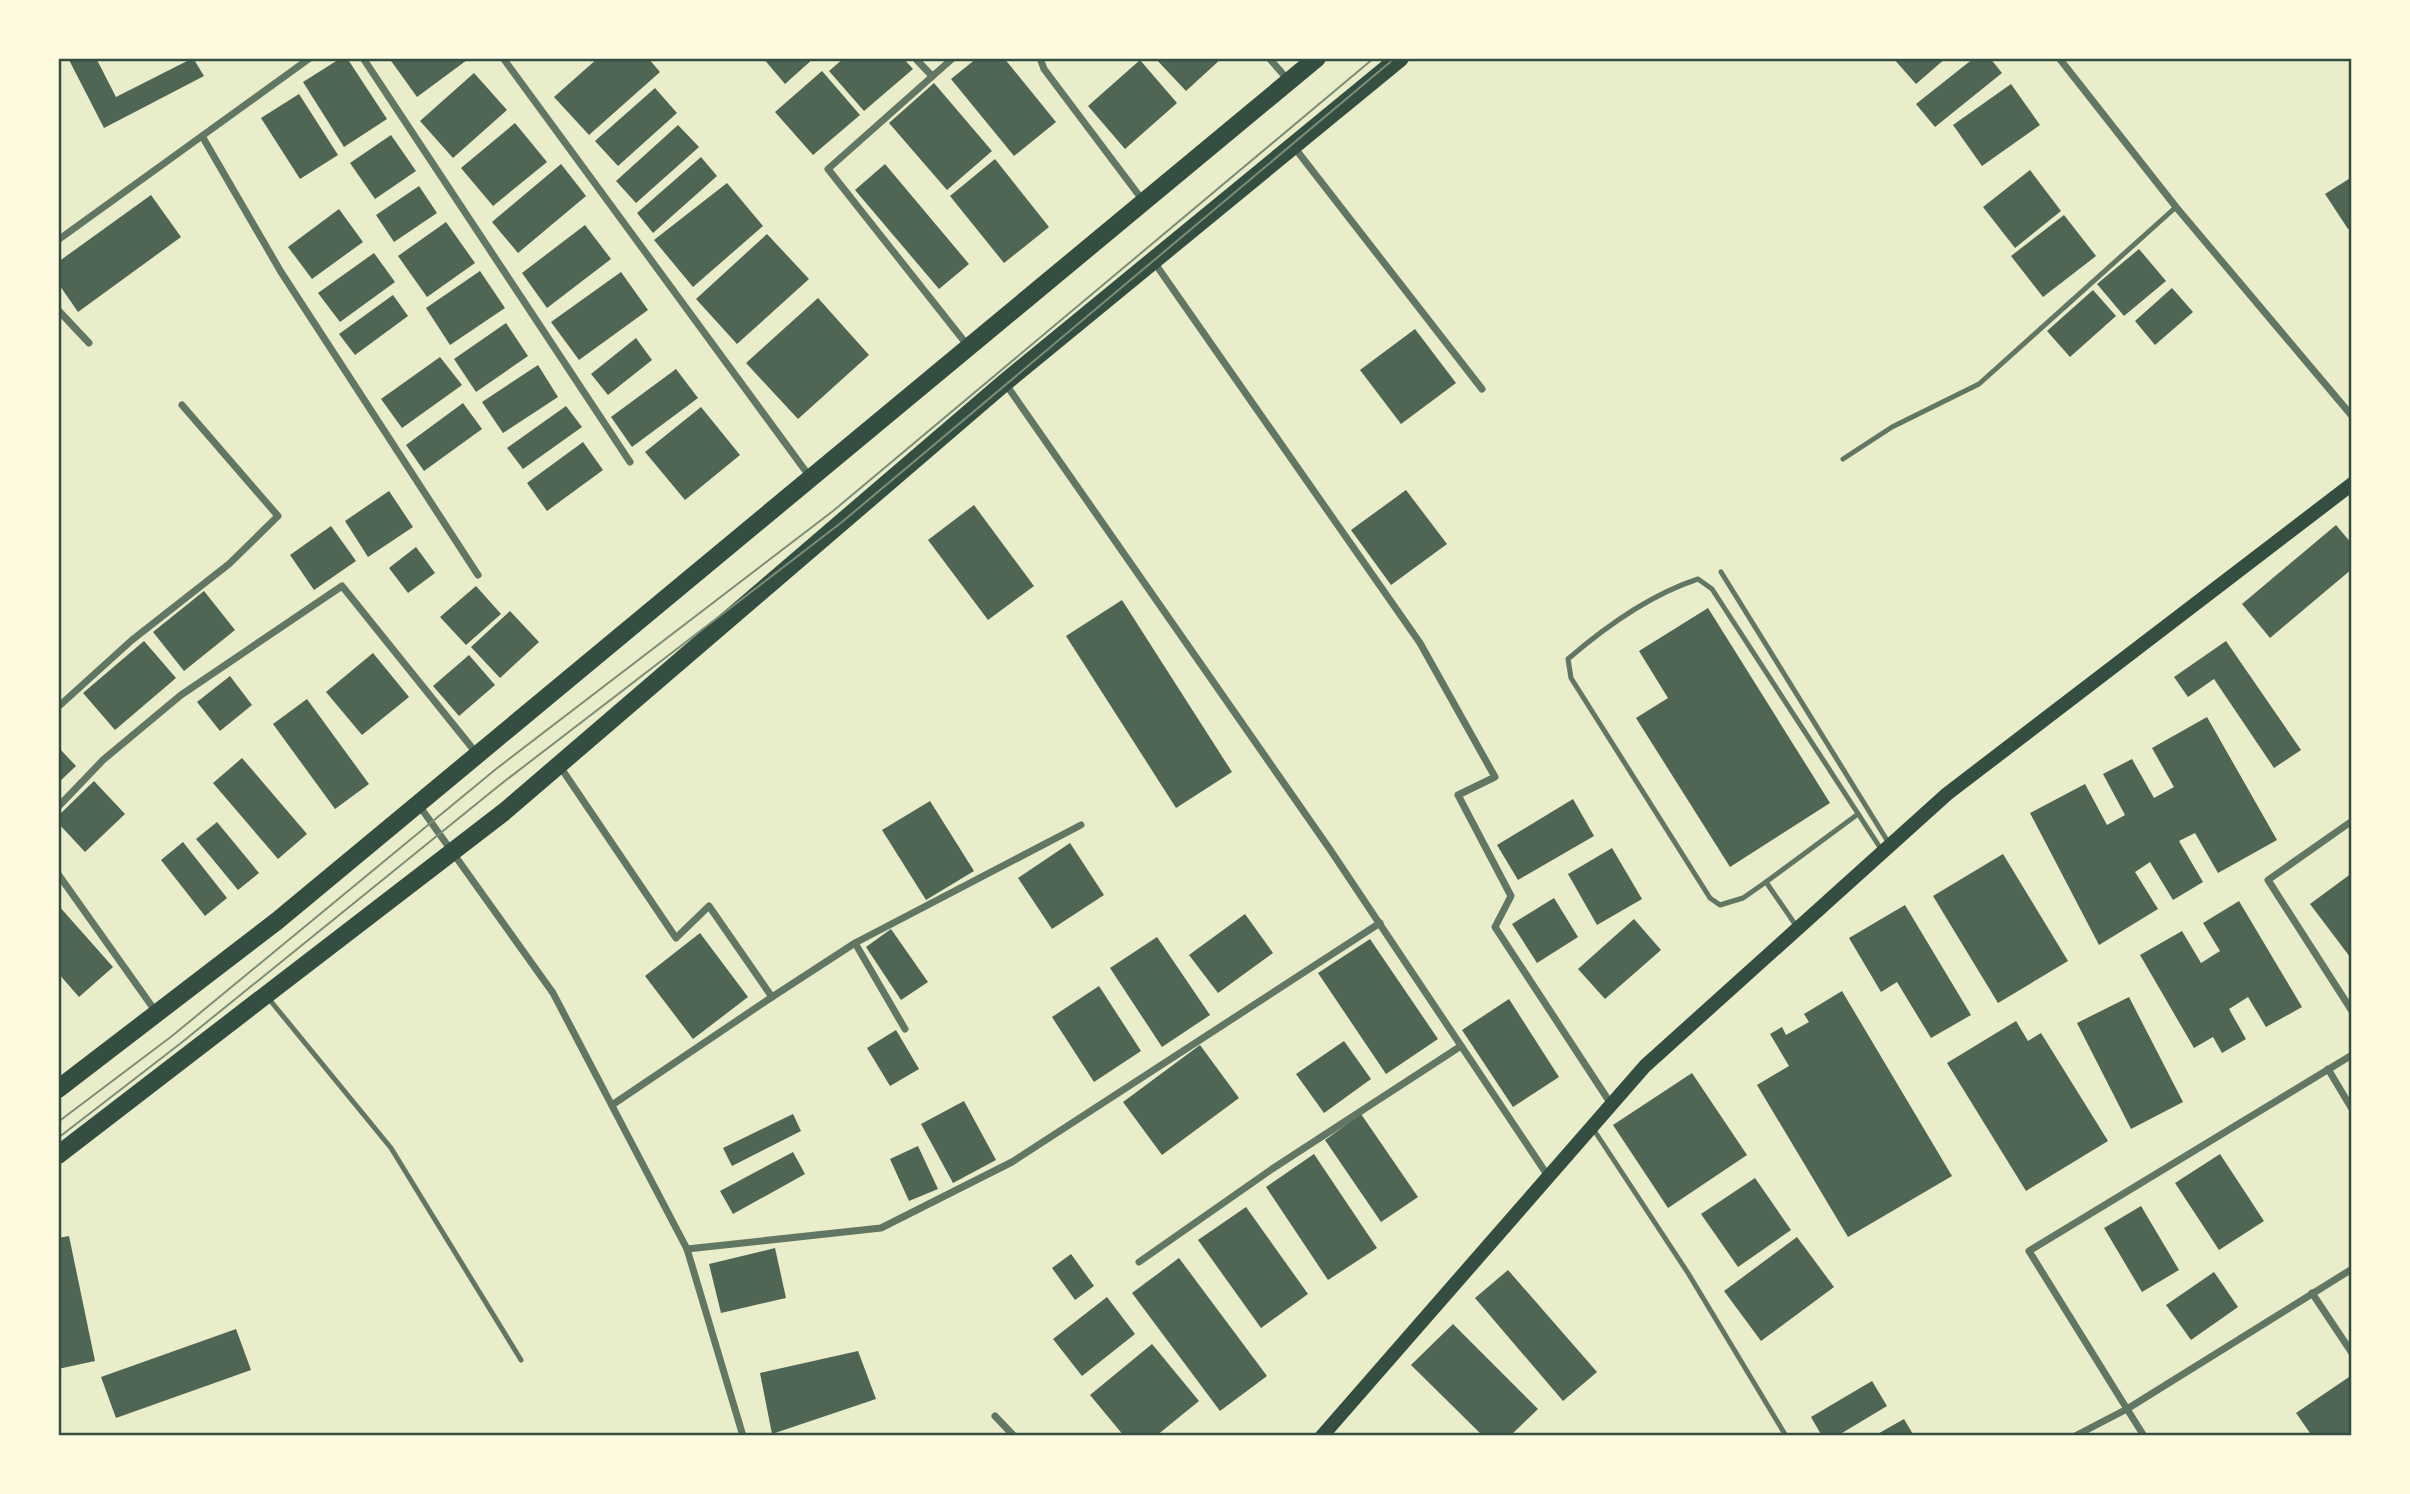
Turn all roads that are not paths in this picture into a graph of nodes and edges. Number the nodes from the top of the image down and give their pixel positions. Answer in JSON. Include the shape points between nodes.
{"nodes":[{"id":1,"x":310,"y":58,"type":"edge"},
{"id":2,"x":363,"y":58,"type":"edge"},
{"id":3,"x":503,"y":58,"type":"edge"},
{"id":4,"x":915,"y":58,"type":"edge"},
{"id":5,"x":953,"y":58,"type":"edge"},
{"id":6,"x":1040,"y":58,"type":"edge"},
{"id":7,"x":1269,"y":58,"type":"edge"},
{"id":8,"x":1317,"y":58,"type":"edge"},
{"id":9,"x":1400,"y":58,"type":"edge"},
{"id":10,"x":2059,"y":58,"type":"edge"},
{"id":11,"x":932,"y":76,"type":"junction"},
{"id":12,"x":1289,"y":81,"type":"junction"},
{"id":13,"x":202,"y":136,"type":"junction"},
{"id":14,"x":1292,"y":145,"type":"junction"},
{"id":15,"x":1145,"y":203,"type":"junction"},
{"id":16,"x":2176,"y":207,"type":"junction"},
{"id":17,"x":58,"y":240,"type":"edge"},
{"id":18,"x":1153,"y":261,"type":"junction"},
{"id":19,"x":58,"y":310,"type":"edge"},
{"id":20,"x":89,"y":343,"type":"dead end"},
{"id":21,"x":968,"y":346,"type":"junction"},
{"id":22,"x":1004,"y":383,"type":"junction"},
{"id":23,"x":1482,"y":389,"type":"dead end"},
{"id":24,"x":182,"y":405,"type":"dead end"},
{"id":25,"x":2352,"y":416,"type":"edge"},
{"id":26,"x":1843,"y":460,"type":"dead end"},
{"id":27,"x":630,"y":462,"type":"dead end"},
{"id":28,"x":810,"y":477,"type":"junction"},
{"id":29,"x":2352,"y":484,"type":"edge"},
{"id":30,"x":1721,"y":572,"type":"dead end"},
{"id":31,"x":478,"y":575,"type":"dead end"},
{"id":32,"x":58,"y":707,"type":"edge"},
{"id":33,"x":477,"y":754,"type":"junction"},
{"id":34,"x":559,"y":765,"type":"junction"},
{"id":35,"x":418,"y":804,"type":"junction"},
{"id":36,"x":58,"y":807,"type":"edge"},
{"id":37,"x":1858,"y":814,"type":"junction"},
{"id":38,"x":2352,"y":821,"type":"edge"},
{"id":39,"x":1082,"y":825,"type":"dead end"},
{"id":40,"x":1886,"y":848,"type":"junction"},
{"id":41,"x":452,"y":851,"type":"junction"},
{"id":42,"x":58,"y":874,"type":"edge"},
{"id":43,"x":1766,"y":882,"type":"junction"},
{"id":44,"x":1380,"y":923,"type":"junction"},
{"id":45,"x":1798,"y":928,"type":"junction"},
{"id":46,"x":855,"y":943,"type":"junction"},
{"id":47,"x":266,"y":995,"type":"junction"},
{"id":48,"x":772,"y":997,"type":"junction"},
{"id":49,"x":2352,"y":1011,"type":"edge"},
{"id":50,"x":156,"y":1012,"type":"junction"},
{"id":51,"x":905,"y":1029,"type":"dead end"},
{"id":52,"x":1461,"y":1046,"type":"junction"},
{"id":53,"x":2352,"y":1055,"type":"edge"},
{"id":54,"x":2328,"y":1069,"type":"junction"},
{"id":55,"x":58,"y":1089,"type":"edge"},
{"id":56,"x":612,"y":1105,"type":"junction"},
{"id":57,"x":1611,"y":1105,"type":"junction"},
{"id":58,"x":2352,"y":1108,"type":"edge"},
{"id":59,"x":1592,"y":1127,"type":"junction"},
{"id":60,"x":58,"y":1155,"type":"edge"},
{"id":61,"x":1549,"y":1176,"type":"junction"},
{"id":62,"x":687,"y":1249,"type":"junction"},
{"id":63,"x":1139,"y":1262,"type":"dead end"},
{"id":64,"x":2352,"y":1269,"type":"edge"},
{"id":65,"x":2312,"y":1293,"type":"junction"},
{"id":66,"x":2352,"y":1353,"type":"edge"},
{"id":67,"x":522,"y":1360,"type":"dead end"},
{"id":68,"x":2127,"y":1409,"type":"junction"},
{"id":69,"x":995,"y":1416,"type":"dead end"},
{"id":70,"x":743,"y":1436,"type":"edge"},
{"id":71,"x":1014,"y":1436,"type":"edge"},
{"id":72,"x":1322,"y":1436,"type":"edge"},
{"id":73,"x":1786,"y":1436,"type":"edge"},
{"id":74,"x":2075,"y":1436,"type":"edge"},
{"id":75,"x":2144,"y":1436,"type":"edge"}],
"edges":[{"from":1,"to":13,"type":"street"},
{"from":2,"to":27,"type":"street"},
{"from":3,"to":28,"type":"street"},
{"from":4,"to":11,"type":"street"},
{"from":5,"to":11,"type":"street"},
{"from":6,"to":15,"type":"street"},
{"from":7,"to":12,"type":"street"},
{"from":8,"to":12,"type":"main road"},
{"from":9,"to":14,"type":"main road"},
{"from":10,"to":16,"type":"street"},
{"from":11,"to":21,"type":"street","via":[[828,169]]},
{"from":12,"to":15,"type":"main road"},
{"from":13,"to":17,"type":"street"},
{"from":13,"to":31,"type":"street","via":[[281,272]]},
{"from":14,"to":18,"type":"main road"},
{"from":14,"to":23,"type":"street"},
{"from":15,"to":21,"type":"main road"},
{"from":16,"to":25,"type":"street"},
{"from":16,"to":26,"type":"lane","via":[[1979,384],[1892,427]]},
{"from":18,"to":22,"type":"main road"},
{"from":18,"to":57,"type":"street","via":[[1420,643],[1495,777],[1458,795],[1511,896],[1495,928]]},
{"from":19,"to":20,"type":"street"},
{"from":21,"to":28,"type":"main road"},
{"from":22,"to":34,"type":"main road"},
{"from":22,"to":44,"type":"street"},
{"from":24,"to":32,"type":"street","via":[[278,516],[229,565],[132,640]]},
{"from":28,"to":33,"type":"main road"},
{"from":29,"to":40,"type":"main road","via":[[1947,794]]},
{"from":30,"to":40,"type":"lane"},
{"from":33,"to":35,"type":"main road"},
{"from":33,"to":36,"type":"street","via":[[342,586],[181,695],[103,761]]},
{"from":34,"to":41,"type":"main road"},
{"from":34,"to":48,"type":"street","via":[[676,937],[709,906]]},
{"from":35,"to":41,"type":"street"},
{"from":35,"to":50,"type":"main road","via":[[277,921]]},
{"from":37,"to":40,"type":"lane"},
{"from":37,"to":43,"type":"lane"},
{"from":37,"to":43,"type":"lane","via":[[1712,589],[1698,579],[1678,586],[1590,640],[1568,659],[1571,678],[1698,881],[1720,905],[1743,898]]},
{"from":38,"to":49,"type":"street","via":[[2268,880]]},
{"from":39,"to":46,"type":"street"},
{"from":40,"to":45,"type":"main road"},
{"from":41,"to":47,"type":"main road"},
{"from":41,"to":56,"type":"street","via":[[553,993]]},
{"from":42,"to":50,"type":"street"},
{"from":43,"to":45,"type":"lane"},
{"from":44,"to":52,"type":"street"},
{"from":44,"to":62,"type":"street","via":[[1012,1162],[881,1228]]},
{"from":45,"to":57,"type":"main road","via":[[1645,1066]]},
{"from":46,"to":48,"type":"street"},
{"from":46,"to":51,"type":"street"},
{"from":47,"to":60,"type":"main road"},
{"from":47,"to":67,"type":"lane","via":[[391,1148]]},
{"from":48,"to":56,"type":"street"},
{"from":50,"to":55,"type":"main road"},
{"from":52,"to":61,"type":"street"},
{"from":52,"to":63,"type":"street"},
{"from":53,"to":54,"type":"street"},
{"from":54,"to":58,"type":"street"},
{"from":54,"to":68,"type":"street","via":[[2029,1251]]},
{"from":56,"to":62,"type":"street"},
{"from":57,"to":59,"type":"main road"},
{"from":59,"to":61,"type":"main road"},
{"from":59,"to":73,"type":"lane","via":[[1688,1273]]},
{"from":61,"to":72,"type":"main road"},
{"from":62,"to":70,"type":"street"},
{"from":64,"to":65,"type":"street"},
{"from":65,"to":66,"type":"street"},
{"from":65,"to":68,"type":"street"},
{"from":68,"to":74,"type":"street"},
{"from":68,"to":75,"type":"street"},
{"from":69,"to":71,"type":"street"}]}
